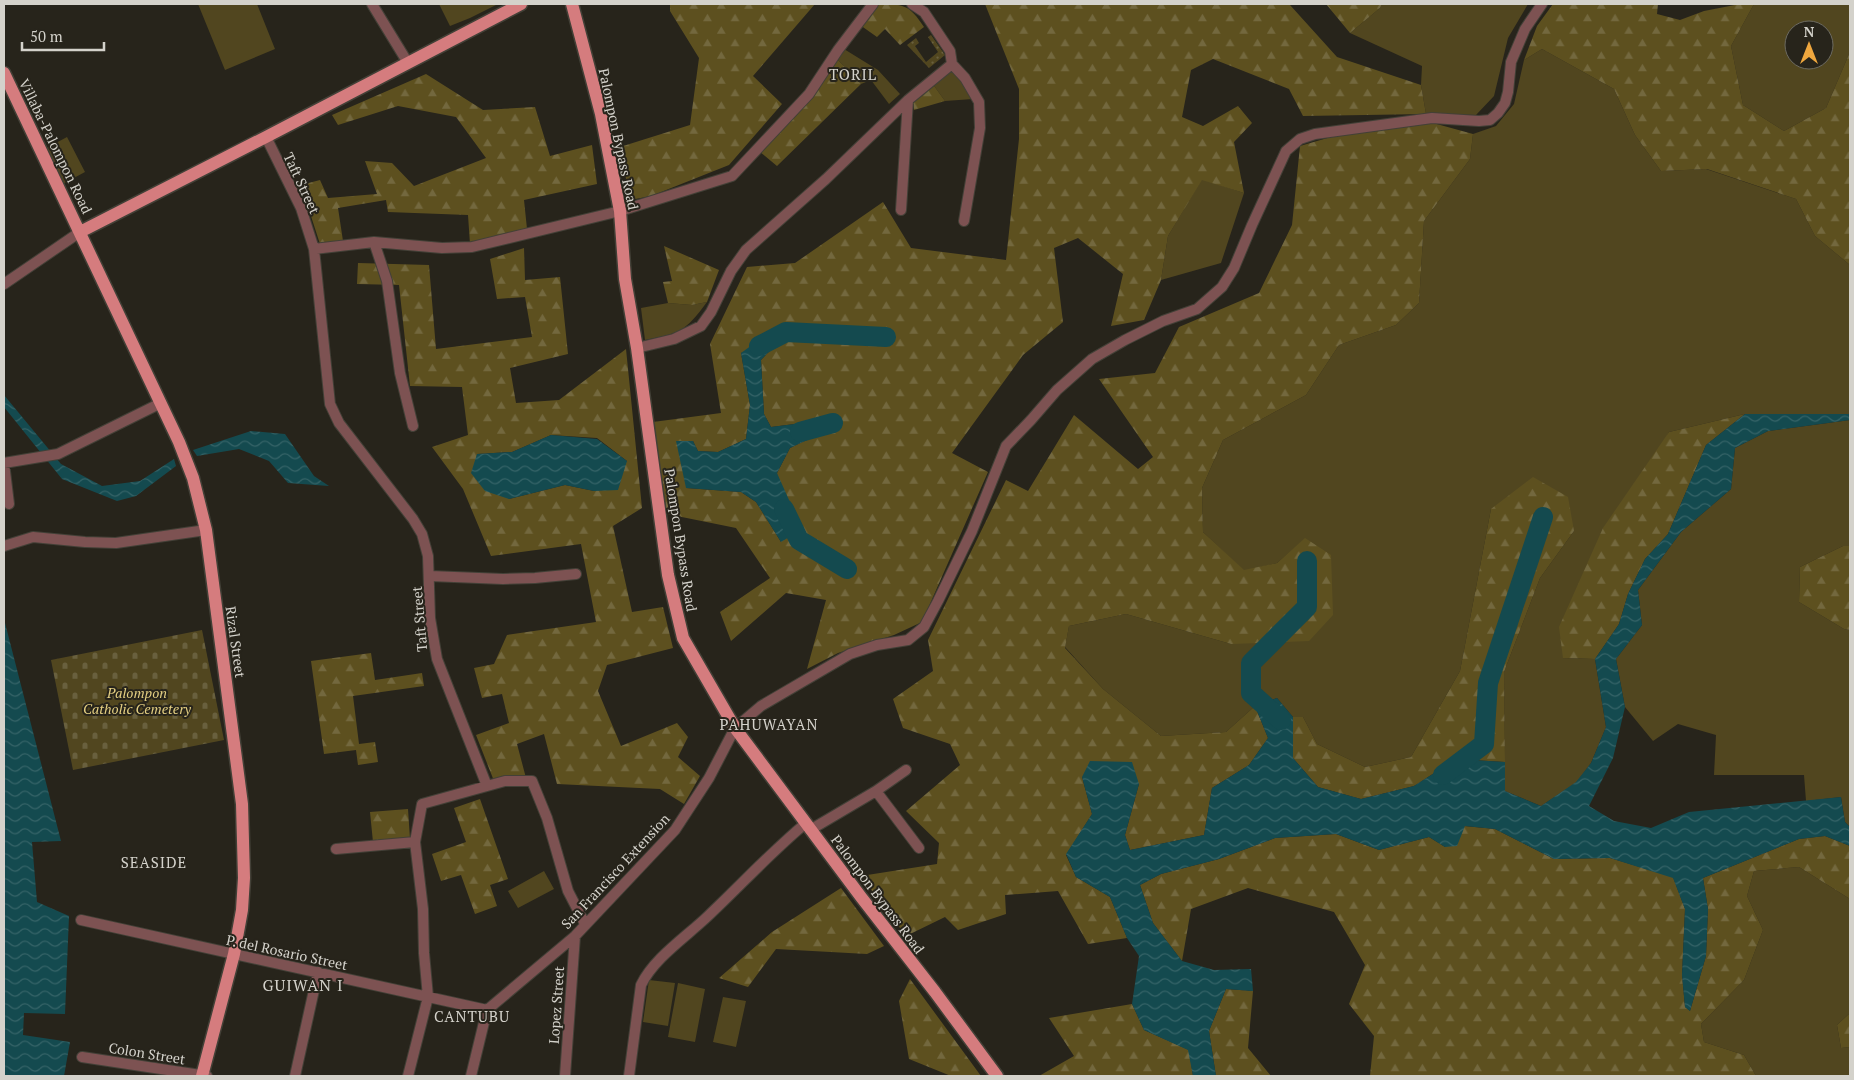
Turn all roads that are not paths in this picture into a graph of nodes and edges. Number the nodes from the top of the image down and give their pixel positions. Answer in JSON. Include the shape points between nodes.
{"nodes":[{"id":1,"x":372,"y":4,"type":"edge"},
{"id":2,"x":521,"y":4,"type":"edge"},
{"id":3,"x":572,"y":4,"type":"edge"},
{"id":4,"x":873,"y":4,"type":"edge"},
{"id":5,"x":912,"y":4,"type":"edge"},
{"id":6,"x":1542,"y":4,"type":"edge"},
{"id":7,"x":408,"y":63,"type":"junction"},
{"id":8,"x":952,"y":64,"type":"junction"},
{"id":9,"x":4,"y":73,"type":"edge"},
{"id":10,"x":908,"y":100,"type":"junction"},
{"id":11,"x":266,"y":137,"type":"junction"},
{"id":12,"x":901,"y":210,"type":"dead end"},
{"id":13,"x":620,"y":211,"type":"junction"},
{"id":14,"x":964,"y":221,"type":"dead end"},
{"id":15,"x":80,"y":232,"type":"junction"},
{"id":16,"x":374,"y":242,"type":"junction"},
{"id":17,"x":314,"y":250,"type":"junction"},
{"id":18,"x":4,"y":284,"type":"edge"},
{"id":19,"x":637,"y":348,"type":"junction"},
{"id":20,"x":161,"y":403,"type":"junction"},
{"id":21,"x":413,"y":426,"type":"dead end"},
{"id":22,"x":9,"y":504,"type":"dead end"},
{"id":23,"x":206,"y":530,"type":"junction"},
{"id":24,"x":4,"y":546,"type":"edge"},
{"id":25,"x":576,"y":574,"type":"dead end"},
{"id":26,"x":430,"y":576,"type":"junction"},
{"id":27,"x":735,"y":728,"type":"junction"},
{"id":28,"x":906,"y":770,"type":"dead end"},
{"id":29,"x":487,"y":786,"type":"junction"},
{"id":30,"x":876,"y":792,"type":"junction"},
{"id":31,"x":808,"y":827,"type":"junction"},
{"id":32,"x":415,"y":842,"type":"junction"},
{"id":33,"x":919,"y":848,"type":"dead end"},
{"id":34,"x":336,"y":849,"type":"dead end"},
{"id":35,"x":81,"y":920,"type":"dead end"},
{"id":36,"x":585,"y":924,"type":"junction"},
{"id":37,"x":575,"y":936,"type":"junction"},
{"id":38,"x":234,"y":954,"type":"junction"},
{"id":39,"x":318,"y":972,"type":"junction"},
{"id":40,"x":428,"y":997,"type":"junction"},
{"id":41,"x":486,"y":1010,"type":"junction"},
{"id":42,"x":82,"y":1057,"type":"dead end"},
{"id":43,"x":203,"y":1076,"type":"edge"},
{"id":44,"x":207,"y":1076,"type":"edge"},
{"id":45,"x":295,"y":1076,"type":"edge"},
{"id":46,"x":408,"y":1076,"type":"edge"},
{"id":47,"x":471,"y":1076,"type":"edge"},
{"id":48,"x":565,"y":1076,"type":"edge"},
{"id":49,"x":629,"y":1076,"type":"edge"},
{"id":50,"x":997,"y":1076,"type":"edge"}],
"edges":[{"from":1,"to":7,"type":"street"},
{"from":2,"to":7,"type":"main road"},
{"from":3,"to":13,"type":"main road","name":"Palompon Bypass Road","via":[[602,114]]},
{"from":4,"to":13,"type":"street","via":[[809,94],[732,176]]},
{"from":5,"to":8,"type":"street","via":[[924,12],[950,51]]},
{"from":6,"to":27,"type":"street","via":[[1525,29],[1511,62],[1505,103],[1490,120],[1432,118],[1315,134],[1300,139],[1286,151],[1234,268],[1222,287],[1197,309],[1163,321],[1092,359],[1057,390],[1006,446],[972,531],[924,627],[908,640],[850,654],[760,706]]},
{"from":7,"to":11,"type":"main road"},
{"from":8,"to":10,"type":"street"},
{"from":8,"to":14,"type":"street","via":[[979,102],[980,128]]},
{"from":9,"to":15,"type":"main road","name":"Villaba-Palompon Road"},
{"from":10,"to":12,"type":"street"},
{"from":10,"to":19,"type":"street","via":[[746,250],[701,326],[674,339]]},
{"from":11,"to":15,"type":"main road"},
{"from":11,"to":17,"type":"street","name":"Taft Street","via":[[301,208]]},
{"from":13,"to":16,"type":"street","via":[[472,248]]},
{"from":13,"to":19,"type":"main road","name":"Palompon Bypass Road","via":[[625,279]]},
{"from":15,"to":18,"type":"street"},
{"from":15,"to":20,"type":"main road","name":"Rizal Street"},
{"from":16,"to":17,"type":"street"},
{"from":16,"to":21,"type":"street","via":[[387,281],[400,373]]},
{"from":17,"to":26,"type":"street","name":"Taft Street","via":[[330,404],[339,423],[422,534]]},
{"from":19,"to":27,"type":"main road","name":"Palompon Bypass Road","via":[[668,575],[683,638]]},
{"from":20,"to":22,"type":"street","via":[[58,454],[4,463]]},
{"from":20,"to":23,"type":"main road","name":"Rizal Street","via":[[193,478]]},
{"from":23,"to":24,"type":"street","via":[[116,543],[33,537]]},
{"from":23,"to":38,"type":"main road","name":"Rizal Street","via":[[242,804],[244,878]]},
{"from":25,"to":26,"type":"street","via":[[503,579]]},
{"from":26,"to":29,"type":"street","name":"Taft Street","via":[[430,618],[437,659]]},
{"from":27,"to":31,"type":"main road","name":"Palompon Bypass Road"},
{"from":27,"to":36,"type":"street","name":"San Francisco Extension","via":[[709,778],[675,830]]},
{"from":28,"to":30,"type":"street"},
{"from":29,"to":32,"type":"street","via":[[422,804]]},
{"from":29,"to":36,"type":"street","via":[[505,781],[532,781],[547,818],[568,891]]},
{"from":30,"to":31,"type":"street"},
{"from":30,"to":33,"type":"street"},
{"from":31,"to":49,"type":"street","via":[[786,839],[647,971],[641,984]]},
{"from":31,"to":50,"type":"main road","name":"Palompon Bypass Road"},
{"from":32,"to":34,"type":"street"},
{"from":32,"to":40,"type":"street"},
{"from":35,"to":38,"type":"street","name":"P. del Rosario Street"},
{"from":36,"to":37,"type":"street","name":"San Francisco Extension"},
{"from":37,"to":41,"type":"street","name":"San Francisco Extension"},
{"from":37,"to":48,"type":"street","name":"Lopez Street"},
{"from":38,"to":39,"type":"street","name":"P. del Rosario Street"},
{"from":38,"to":43,"type":"main road","name":"Rizal Street"},
{"from":39,"to":40,"type":"street","name":"P. del Rosario Street"},
{"from":39,"to":45,"type":"street"},
{"from":40,"to":41,"type":"street","name":"P. del Rosario Street"},
{"from":40,"to":46,"type":"street"},
{"from":41,"to":47,"type":"street"},
{"from":42,"to":43,"type":"street","name":"Colon Street"},
{"from":43,"to":44,"type":"street","name":"Colon Street"}]}
